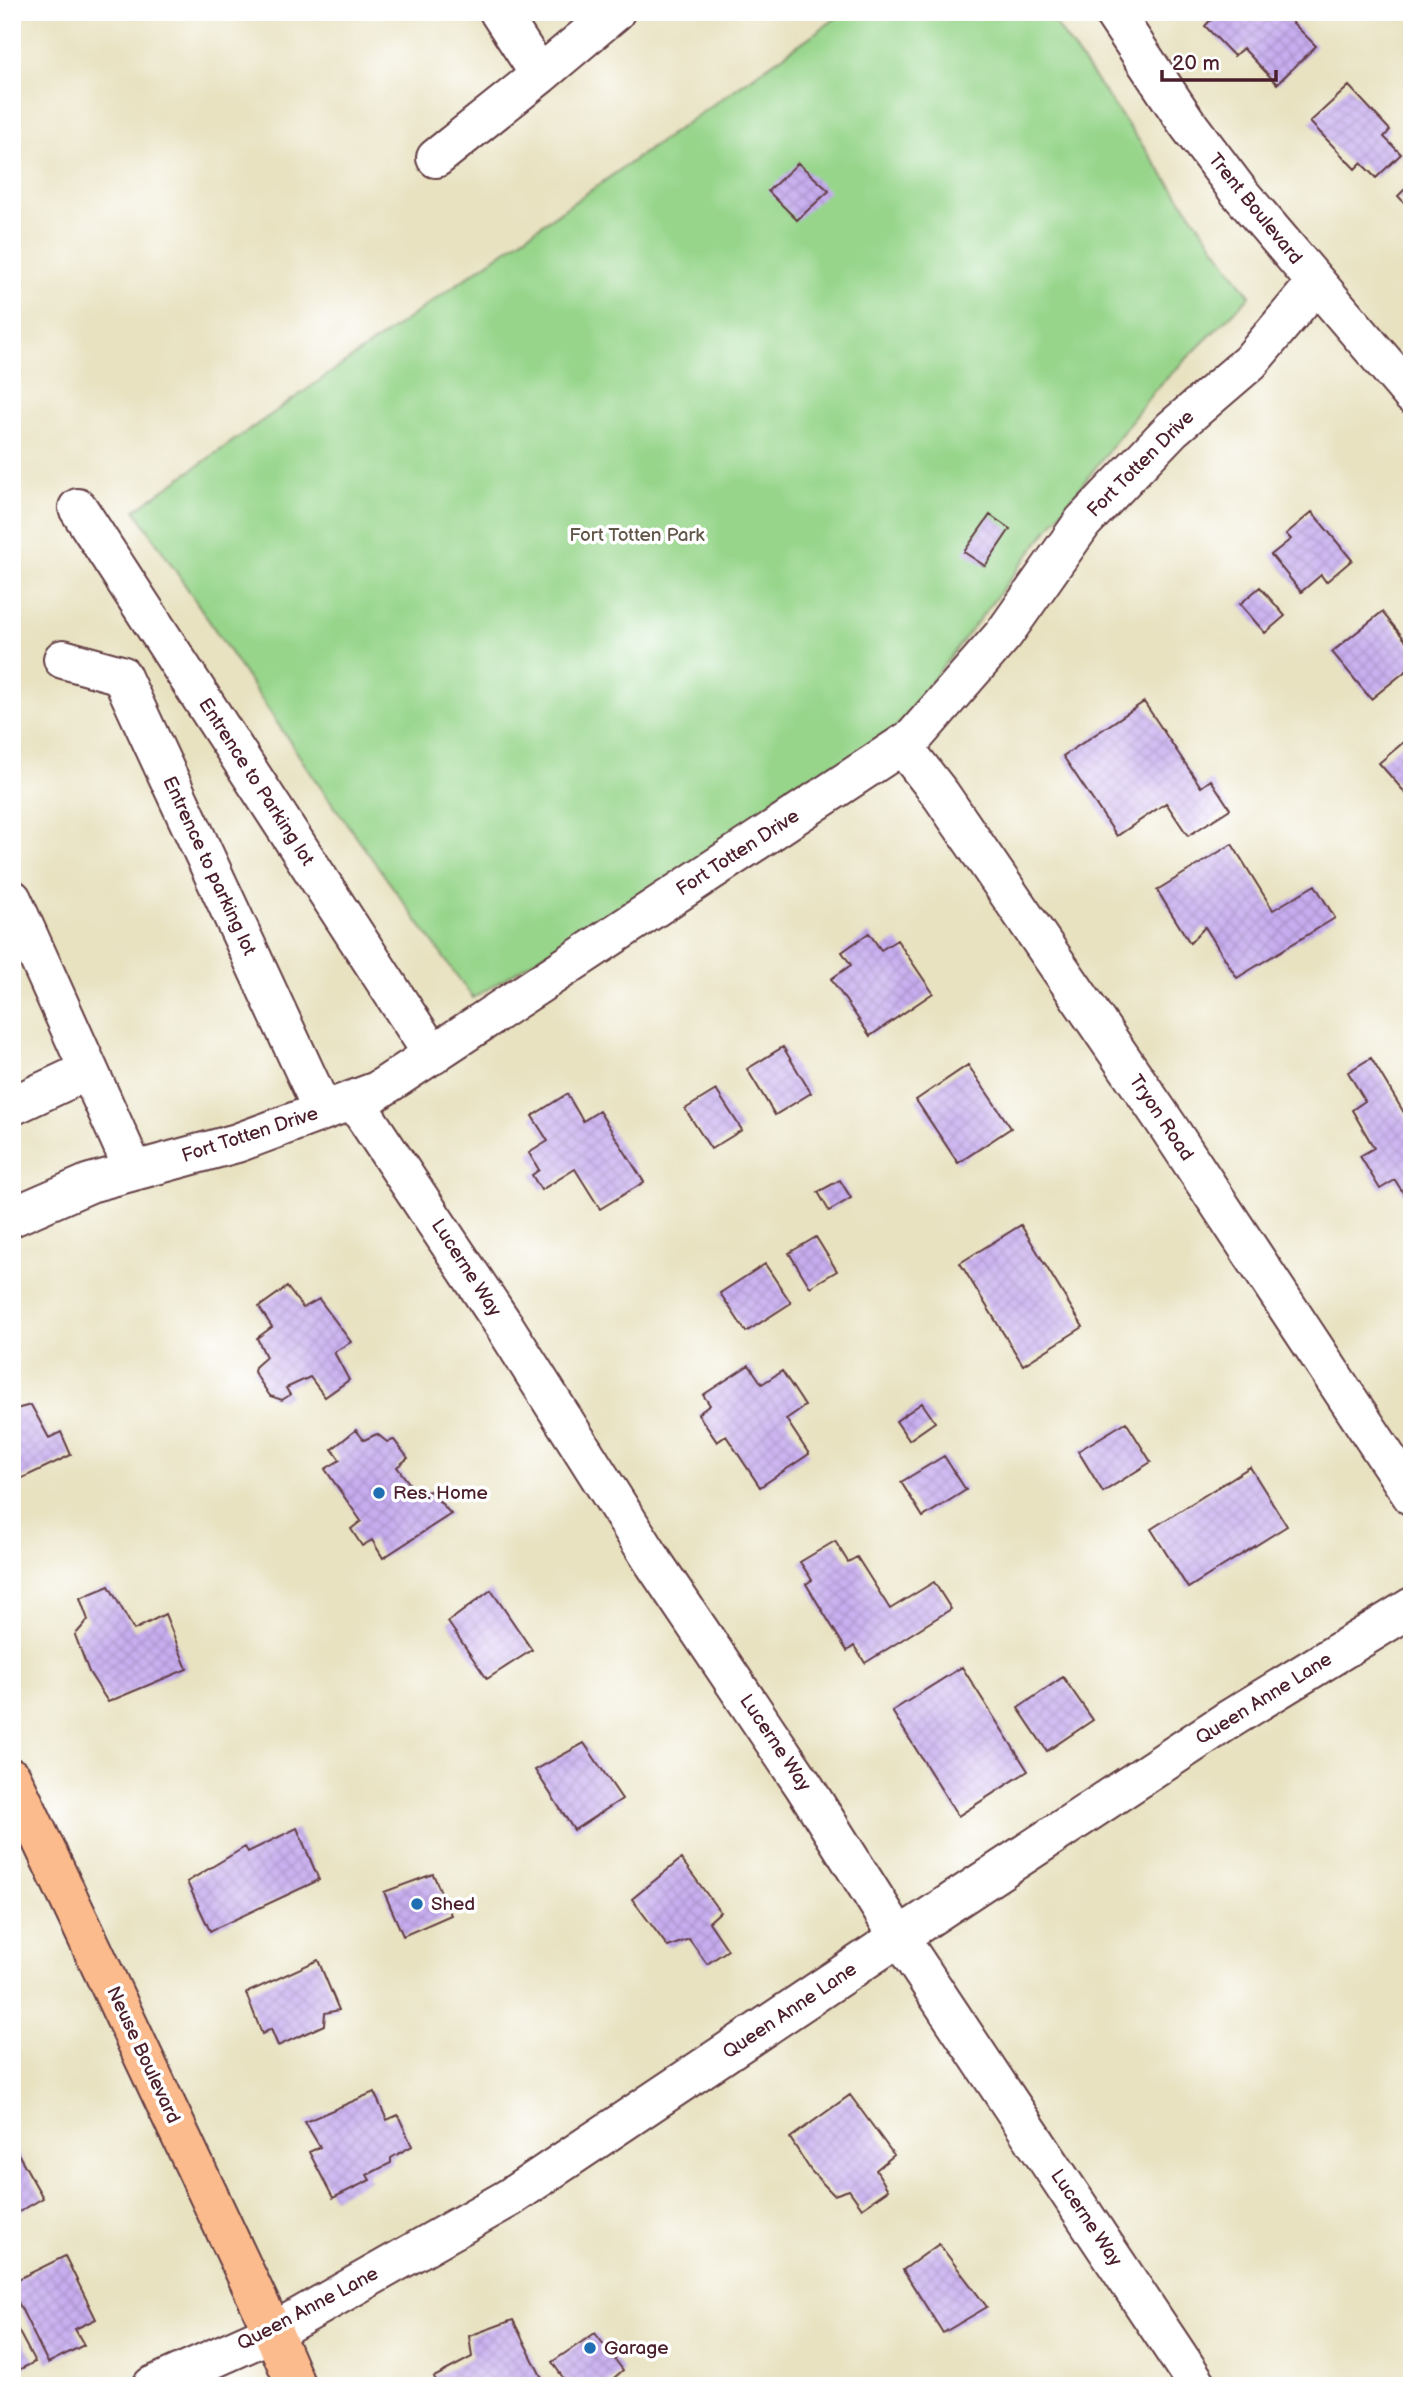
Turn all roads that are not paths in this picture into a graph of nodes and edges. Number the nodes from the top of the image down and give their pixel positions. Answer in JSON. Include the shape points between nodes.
{"nodes":[{"id":1,"x":499,"y":12,"type":"edge"},
{"id":2,"x":615,"y":12,"type":"edge"},
{"id":3,"x":1113,"y":12,"type":"edge"},
{"id":4,"x":540,"y":75,"type":"junction"},
{"id":5,"x":436,"y":158,"type":"dead end"},
{"id":6,"x":1316,"y":283,"type":"junction"},
{"id":7,"x":1412,"y":395,"type":"edge"},
{"id":8,"x":78,"y":508,"type":"dead end"},
{"id":9,"x":63,"y":659,"type":"dead end"},
{"id":10,"x":902,"y":745,"type":"junction"},
{"id":11,"x":12,"y":899,"type":"edge"},
{"id":12,"x":433,"y":1055,"type":"junction"},
{"id":13,"x":87,"y":1071,"type":"junction"},
{"id":14,"x":339,"y":1105,"type":"junction"},
{"id":15,"x":12,"y":1106,"type":"edge"},
{"id":16,"x":134,"y":1171,"type":"junction"},
{"id":17,"x":12,"y":1217,"type":"edge"},
{"id":18,"x":1412,"y":1496,"type":"edge"},
{"id":19,"x":1412,"y":1607,"type":"edge"},
{"id":20,"x":12,"y":1778,"type":"edge"},
{"id":21,"x":899,"y":1937,"type":"junction"},
{"id":22,"x":273,"y":2332,"type":"junction"},
{"id":23,"x":152,"y":2386,"type":"edge"},
{"id":24,"x":296,"y":2386,"type":"edge"},
{"id":25,"x":302,"y":2386,"type":"edge"},
{"id":26,"x":1198,"y":2386,"type":"edge"}],
"edges":[{"from":1,"to":4,"type":"street"},
{"from":2,"to":4,"type":"street"},
{"from":3,"to":6,"type":"street","name":"Trent Boulevard","via":[[1194,133]]},
{"from":4,"to":5,"type":"street"},
{"from":6,"to":7,"type":"street","name":"Trent Boulevard"},
{"from":6,"to":10,"type":"street","name":"Fort Totten Drive","via":[[1250,362],[1172,429],[1083,522],[1004,634]]},
{"from":8,"to":12,"type":"street","name":"Entrence to Parking lot"},
{"from":9,"to":14,"type":"street","name":"Entrence to parking lot","via":[[121,675]]},
{"from":10,"to":12,"type":"street","name":"Fort Totten Drive"},
{"from":10,"to":18,"type":"street","name":"Tryon Road","via":[[1167,1125]]},
{"from":11,"to":13,"type":"street"},
{"from":12,"to":14,"type":"street","name":"Fort Totten Drive","via":[[377,1091]]},
{"from":13,"to":15,"type":"street"},
{"from":13,"to":16,"type":"street"},
{"from":14,"to":16,"type":"street","name":"Fort Totten Drive","via":[[237,1143]]},
{"from":14,"to":21,"type":"street","name":"Lucerne Way","via":[[505,1327]]},
{"from":16,"to":17,"type":"street","name":"Fort Totten Drive"},
{"from":19,"to":21,"type":"street","name":"Queen Anne Lane","via":[[1226,1722]]},
{"from":20,"to":22,"type":"main road","name":"Neuse Boulevard"},
{"from":21,"to":22,"type":"street","name":"Queen Anne Lane","via":[[509,2198]]},
{"from":21,"to":26,"type":"street","name":"Lucerne Way"},
{"from":22,"to":23,"type":"street","name":"Queen Anne Lane"},
{"from":22,"to":24,"type":"main road","name":"Neuse Boulevard"},
{"from":22,"to":25,"type":"main road","name":"Neuse Boulevard"}]}
